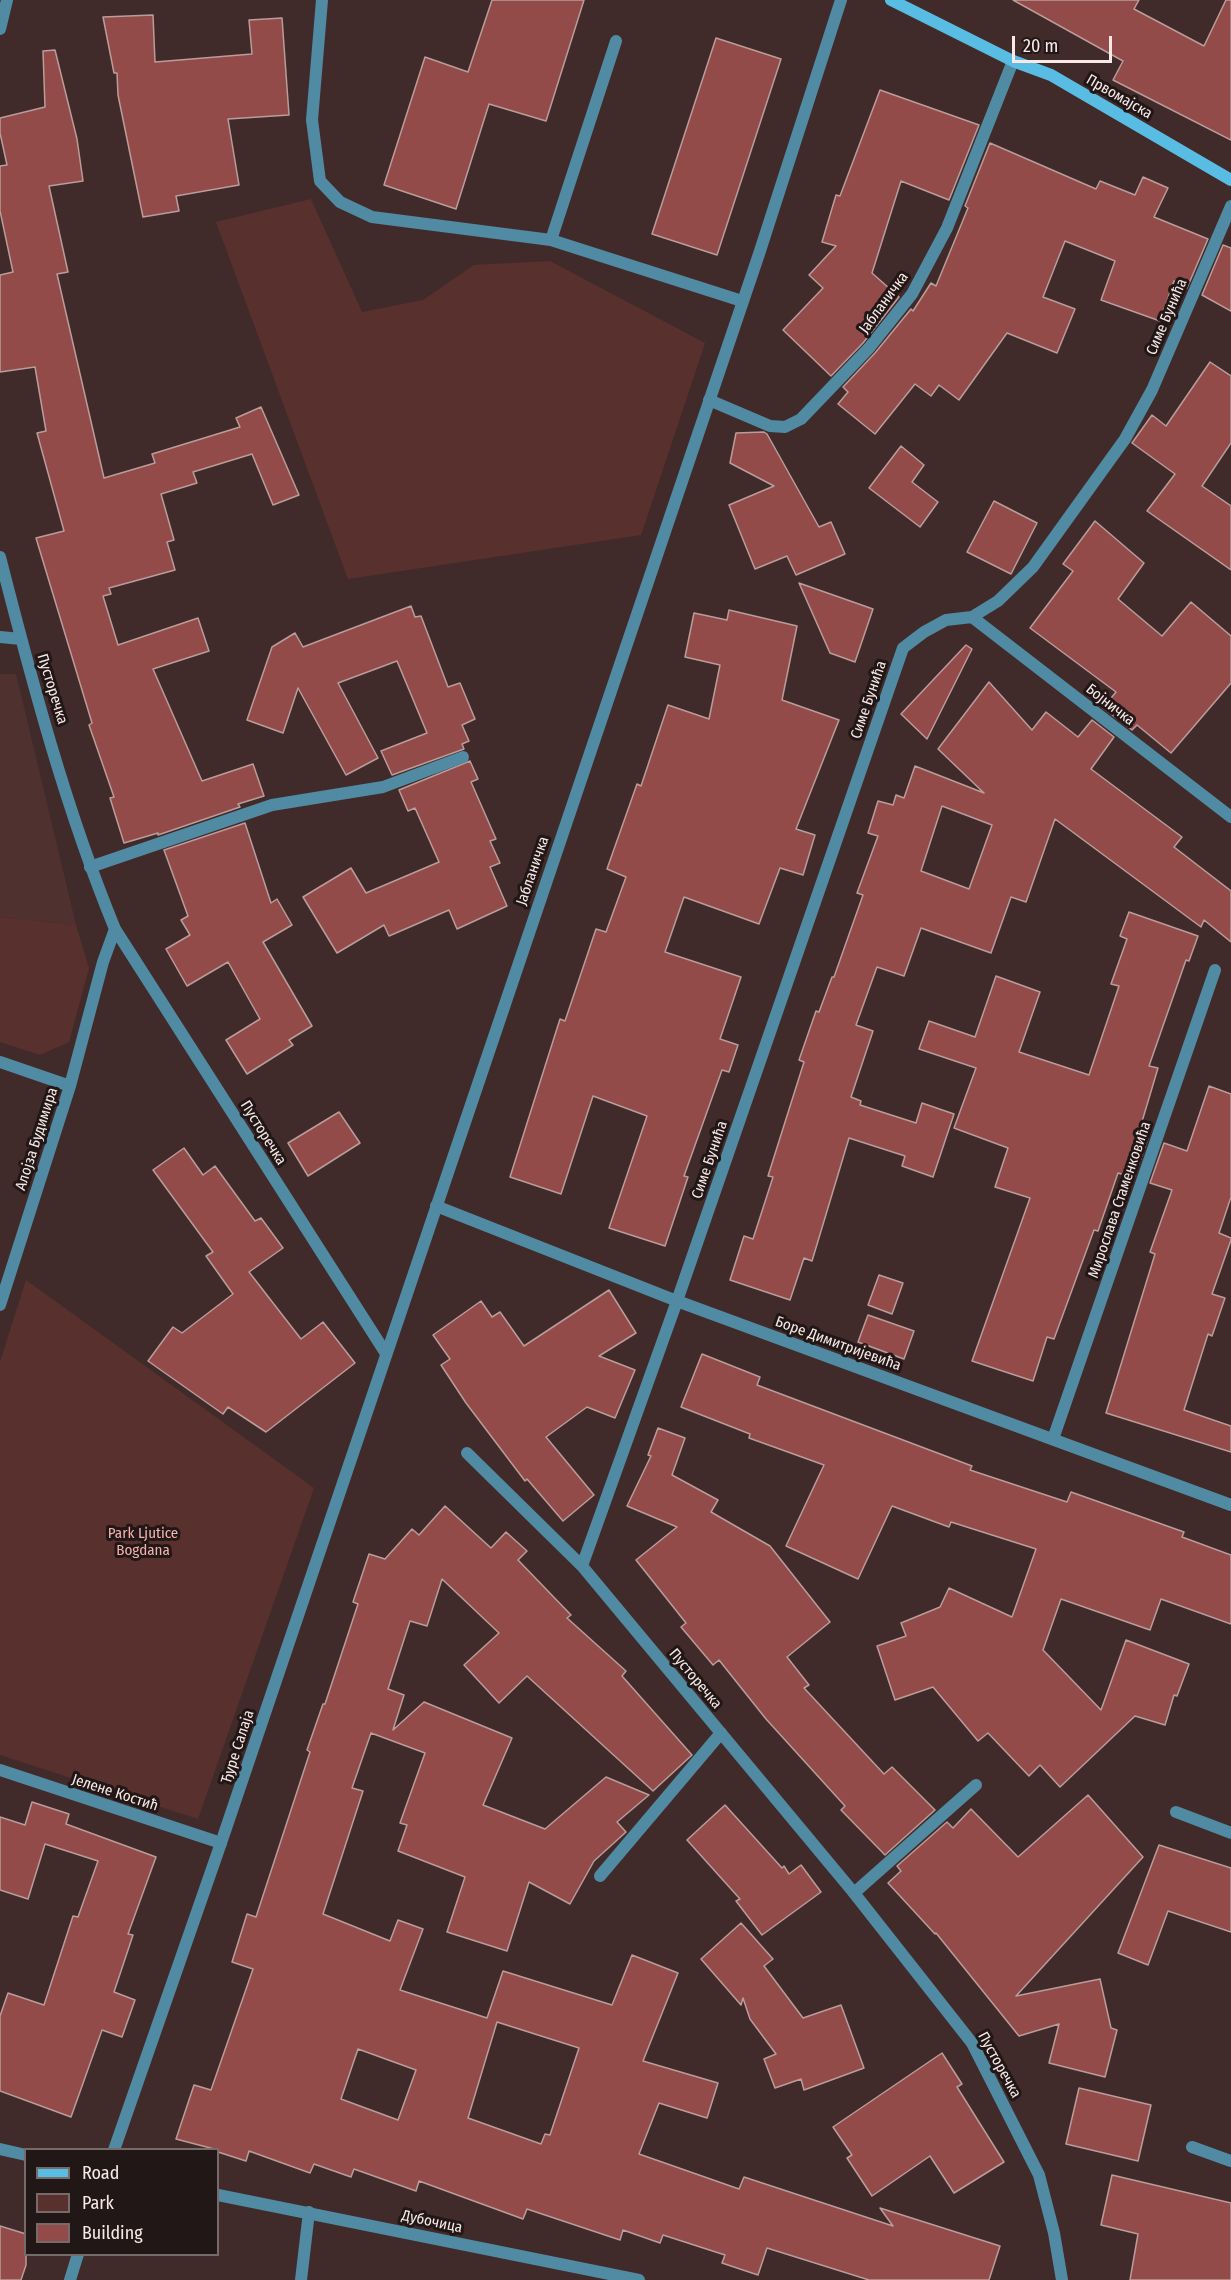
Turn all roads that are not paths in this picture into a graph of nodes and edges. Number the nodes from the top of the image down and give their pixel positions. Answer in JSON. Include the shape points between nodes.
{"nodes":[{"id":1,"x":7,"y":0,"type":"edge"},
{"id":2,"x":322,"y":0,"type":"edge"},
{"id":3,"x":841,"y":0,"type":"edge"},
{"id":4,"x":891,"y":0,"type":"edge"},
{"id":5,"x":0,"y":29,"type":"edge"},
{"id":6,"x":616,"y":41,"type":"dead end"},
{"id":7,"x":1014,"y":61,"type":"junction"},
{"id":8,"x":1231,"y":180,"type":"edge"},
{"id":9,"x":1231,"y":206,"type":"edge"},
{"id":10,"x":551,"y":240,"type":"junction"},
{"id":11,"x":742,"y":301,"type":"junction"},
{"id":12,"x":709,"y":400,"type":"junction"},
{"id":13,"x":0,"y":557,"type":"edge"},
{"id":14,"x":972,"y":617,"type":"junction"},
{"id":15,"x":0,"y":637,"type":"edge"},
{"id":16,"x":21,"y":639,"type":"junction"},
{"id":17,"x":463,"y":757,"type":"dead end"},
{"id":18,"x":1231,"y":817,"type":"edge"},
{"id":19,"x":90,"y":867,"type":"junction"},
{"id":20,"x":116,"y":929,"type":"junction"},
{"id":21,"x":1215,"y":970,"type":"dead end"},
{"id":22,"x":0,"y":1062,"type":"edge"},
{"id":23,"x":70,"y":1086,"type":"junction"},
{"id":24,"x":436,"y":1206,"type":"junction"},
{"id":25,"x":677,"y":1301,"type":"junction"},
{"id":26,"x":0,"y":1305,"type":"edge"},
{"id":27,"x":385,"y":1352,"type":"junction"},
{"id":28,"x":1053,"y":1439,"type":"junction"},
{"id":29,"x":467,"y":1453,"type":"dead end"},
{"id":30,"x":1231,"y":1505,"type":"edge"},
{"id":31,"x":582,"y":1566,"type":"junction"},
{"id":32,"x":721,"y":1733,"type":"junction"},
{"id":33,"x":0,"y":1770,"type":"edge"},
{"id":34,"x":976,"y":1785,"type":"dead end"},
{"id":35,"x":1176,"y":1812,"type":"dead end"},
{"id":36,"x":1231,"y":1833,"type":"edge"},
{"id":37,"x":221,"y":1844,"type":"junction"},
{"id":38,"x":600,"y":1876,"type":"dead end"},
{"id":39,"x":854,"y":1893,"type":"junction"},
{"id":40,"x":1192,"y":2147,"type":"dead end"},
{"id":41,"x":115,"y":2148,"type":"edge"},
{"id":42,"x":0,"y":2149,"type":"edge"},
{"id":43,"x":24,"y":2155,"type":"edge"},
{"id":44,"x":1231,"y":2162,"type":"edge"},
{"id":45,"x":219,"y":2195,"type":"edge"},
{"id":46,"x":309,"y":2212,"type":"junction"},
{"id":47,"x":77,"y":2256,"type":"edge"},
{"id":48,"x":70,"y":2280,"type":"edge"},
{"id":49,"x":301,"y":2280,"type":"edge"},
{"id":50,"x":639,"y":2280,"type":"edge"},
{"id":51,"x":1062,"y":2280,"type":"edge"}],
"edges":[{"from":1,"to":5,"type":"street"},
{"from":2,"to":10,"type":"street","via":[[312,120],[320,181],[340,202],[372,217]]},
{"from":3,"to":11,"type":"street","name":"Јабланичка"},
{"from":4,"to":7,"type":"main road","name":"Првомајска"},
{"from":6,"to":10,"type":"street"},
{"from":7,"to":8,"type":"main road","name":"Првомајска","via":[[1051,75]]},
{"from":7,"to":12,"type":"street","name":"Јабланичка","via":[[947,228],[912,294],[869,348],[801,419],[785,427],[770,426]]},
{"from":9,"to":14,"type":"street","name":"Симе Бунића","via":[[1152,390],[1125,439],[1033,567],[998,601]]},
{"from":10,"to":11,"type":"street"},
{"from":11,"to":12,"type":"street","name":"Јабланичка"},
{"from":12,"to":24,"type":"street","name":"Јабланичка"},
{"from":13,"to":16,"type":"street","name":"Пусторечка"},
{"from":14,"to":18,"type":"street","name":"Бојничка"},
{"from":14,"to":25,"type":"street","name":"Симе Бунића","via":[[946,620],[903,648]]},
{"from":15,"to":16,"type":"street"},
{"from":16,"to":19,"type":"street","name":"Пусторечка"},
{"from":17,"to":19,"type":"street","via":[[383,787],[272,805]]},
{"from":19,"to":20,"type":"street","name":"Пусторечка"},
{"from":20,"to":23,"type":"street","via":[[103,962]]},
{"from":20,"to":27,"type":"street","name":"Пусторечка"},
{"from":21,"to":28,"type":"street","name":"Мирослава Стаменковића"},
{"from":22,"to":23,"type":"street"},
{"from":23,"to":26,"type":"street","name":"Алојза Будимира"},
{"from":24,"to":25,"type":"street","name":"Боре Димитријевића"},
{"from":24,"to":27,"type":"street","name":"Јабланичка"},
{"from":25,"to":28,"type":"street","name":"Боре Димитријевића"},
{"from":25,"to":31,"type":"street"},
{"from":27,"to":37,"type":"street","name":"Ђуре Салаја"},
{"from":28,"to":30,"type":"street","name":"Боре Димитријевића"},
{"from":29,"to":31,"type":"street","name":"Пусторечка"},
{"from":31,"to":32,"type":"street","name":"Пусторечка"},
{"from":32,"to":38,"type":"street"},
{"from":32,"to":39,"type":"street","name":"Пусторечка"},
{"from":33,"to":37,"type":"street","name":"Јелене Костић"},
{"from":34,"to":39,"type":"street"},
{"from":35,"to":36,"type":"street"},
{"from":37,"to":41,"type":"street","name":"Ђуре Салаја"},
{"from":39,"to":51,"type":"street","name":"Пусторечка","via":[[972,2043],[1039,2175]]},
{"from":40,"to":44,"type":"street"},
{"from":42,"to":43,"type":"street"},
{"from":45,"to":46,"type":"street","name":"Дубочица"},
{"from":46,"to":49,"type":"street"},
{"from":46,"to":50,"type":"street","name":"Дубочица"},
{"from":47,"to":48,"type":"street"}]}
